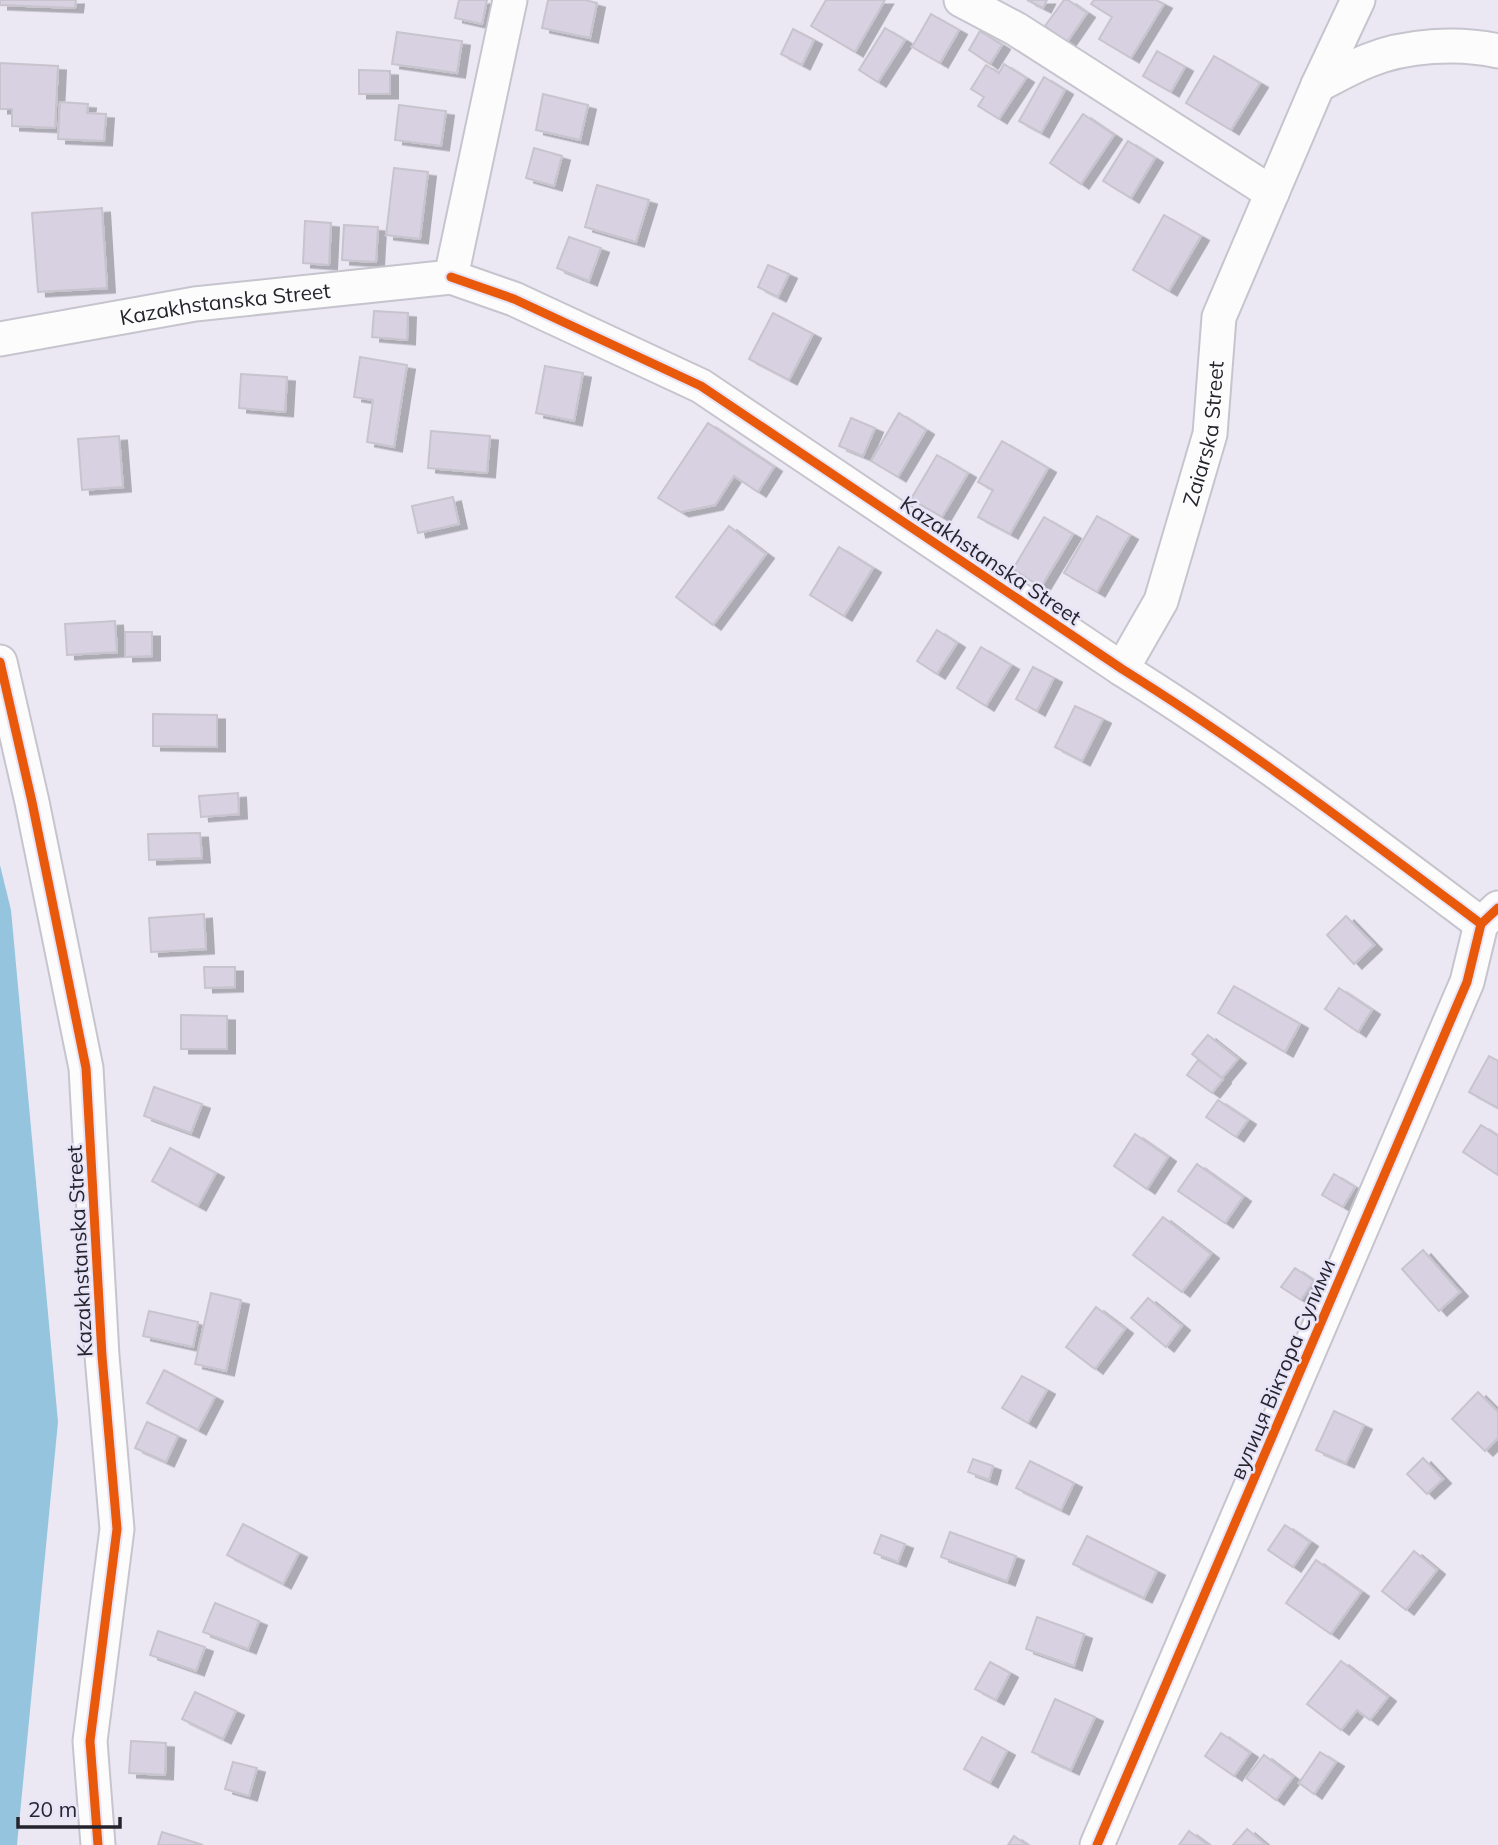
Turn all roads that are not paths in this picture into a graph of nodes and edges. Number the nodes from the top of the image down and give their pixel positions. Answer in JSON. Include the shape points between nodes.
{"nodes":[{"id":1,"x":510,"y":0,"type":"edge"},
{"id":2,"x":961,"y":0,"type":"edge"},
{"id":3,"x":1358,"y":0,"type":"edge"},
{"id":4,"x":1498,"y":51,"type":"edge"},
{"id":5,"x":1318,"y":85,"type":"junction"},
{"id":6,"x":1272,"y":193,"type":"junction"},
{"id":7,"x":451,"y":277,"type":"junction"},
{"id":8,"x":0,"y":339,"type":"edge"},
{"id":9,"x":0,"y":662,"type":"edge"},
{"id":10,"x":1122,"y":669,"type":"junction"},
{"id":11,"x":1489,"y":916,"type":"edge"},
{"id":12,"x":99,"y":1845,"type":"edge"},
{"id":13,"x":1097,"y":1845,"type":"edge"}],
"edges":[{"from":1,"to":7,"type":"street"},
{"from":2,"to":6,"type":"street","via":[[1016,29]]},
{"from":3,"to":5,"type":"street","name":"Zaiarska Street"},
{"from":4,"to":5,"type":"street","via":[[1429,46],[1370,60]]},
{"from":5,"to":6,"type":"street","name":"Zaiarska Street"},
{"from":6,"to":10,"type":"street","name":"Zaiarska Street","via":[[1219,317],[1210,435],[1161,601]]},
{"from":7,"to":8,"type":"street","name":"Kazakhstanska Street","via":[[195,304]]},
{"from":7,"to":10,"type":"street","name":"Kazakhstanska Street","via":[[514,299],[701,386]]},
{"from":9,"to":12,"type":"street","name":"Kazakhstanska Street","via":[[86,1068],[117,1529],[90,1741]]},
{"from":10,"to":11,"type":"street","name":"Kazakhstanska Street","via":[[1195,715],[1375,844]]},
{"from":11,"to":13,"type":"street","name":"вулиця Віктора Сулими","via":[[1467,982]]}]}
